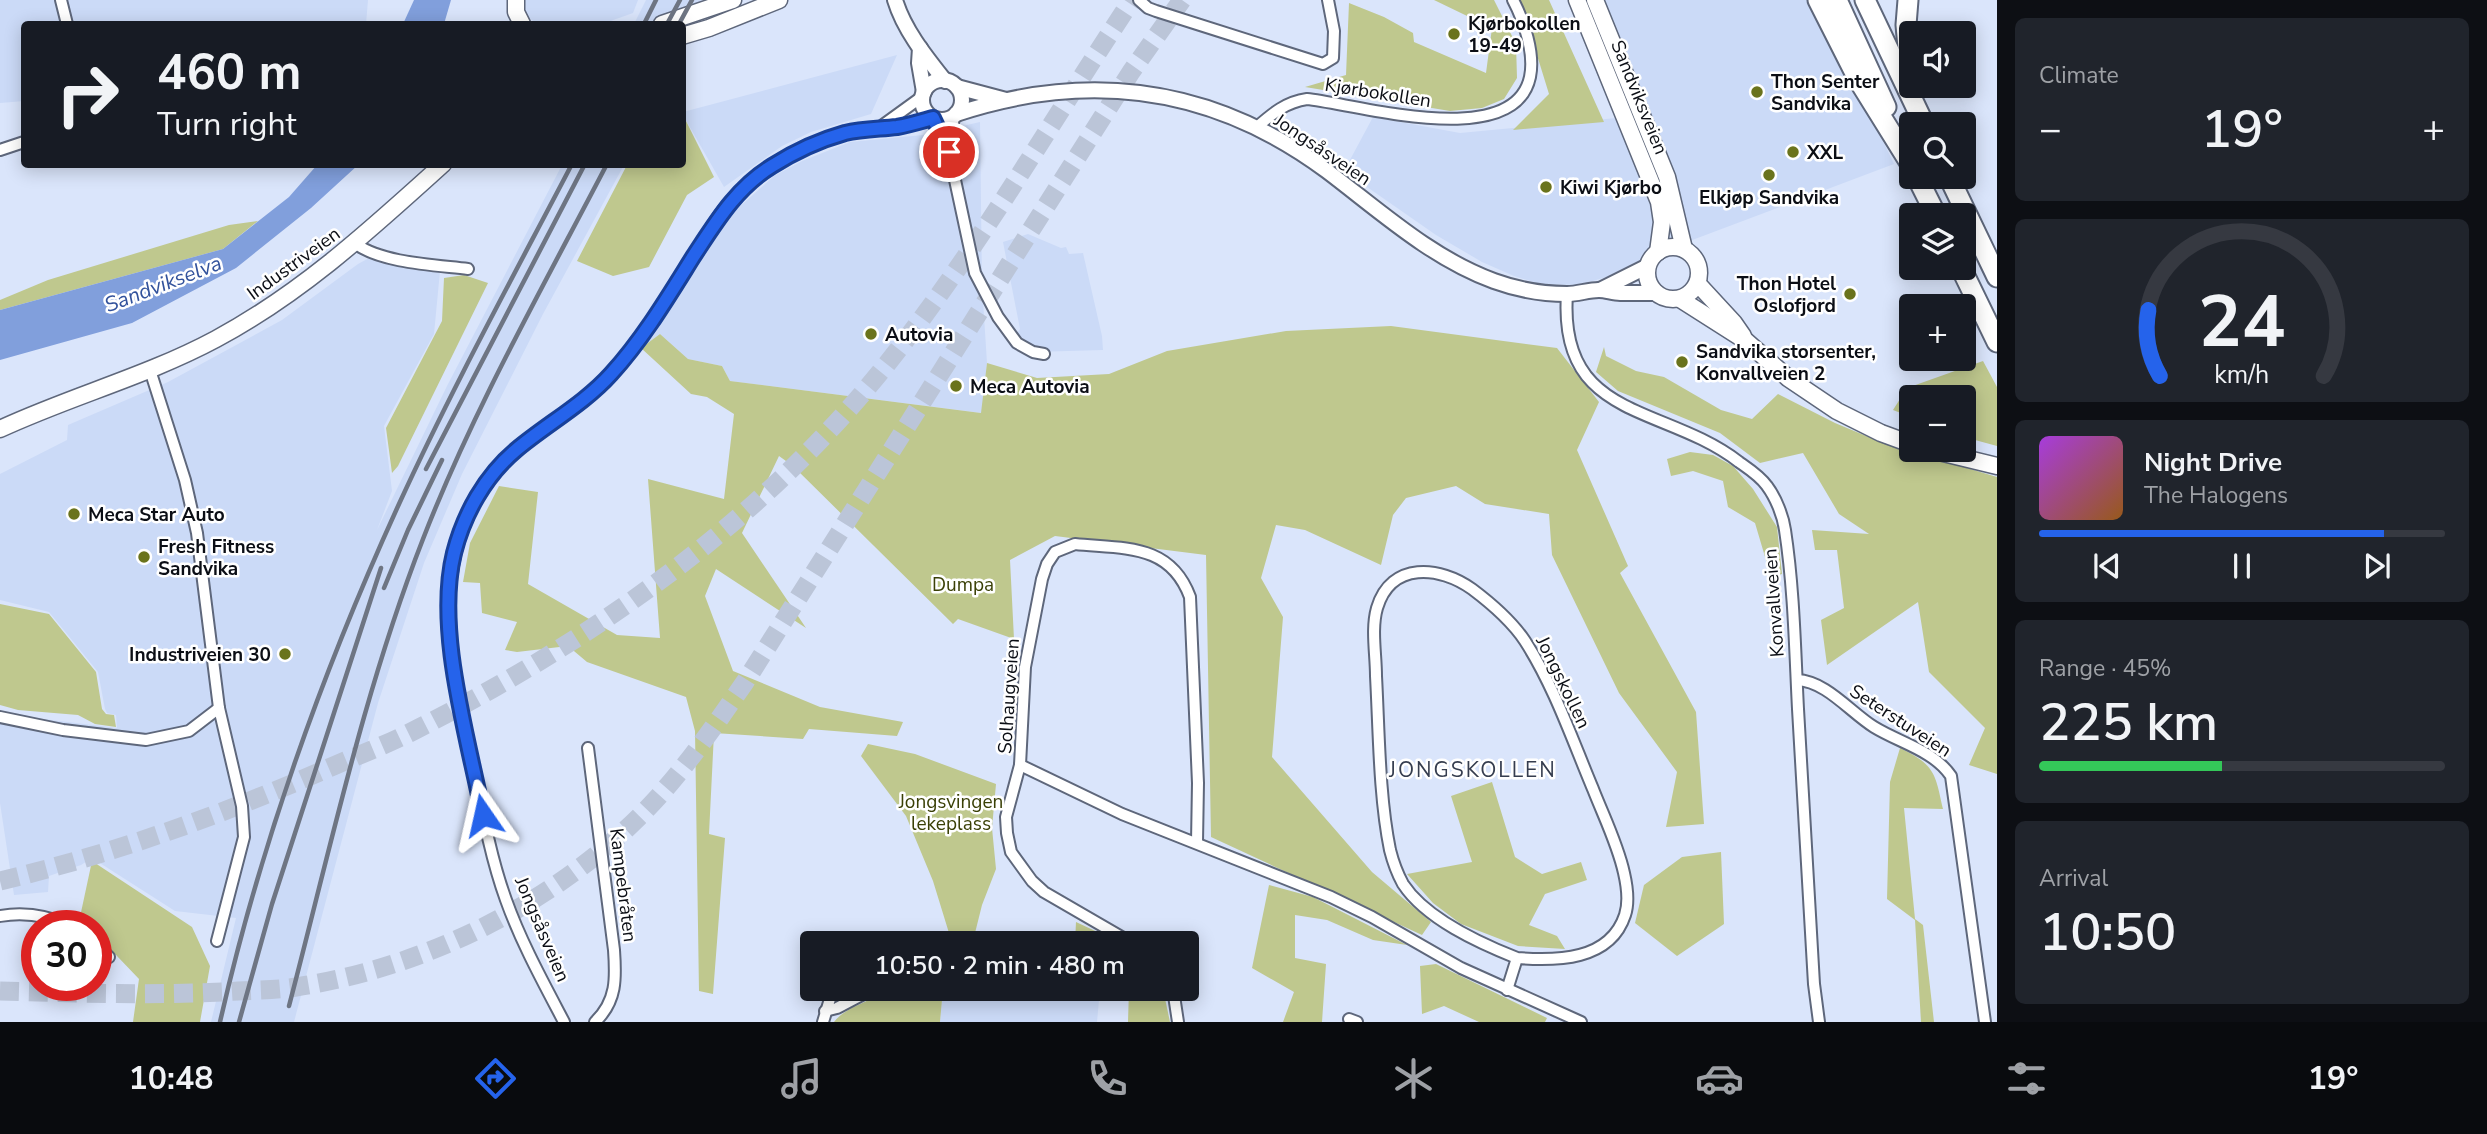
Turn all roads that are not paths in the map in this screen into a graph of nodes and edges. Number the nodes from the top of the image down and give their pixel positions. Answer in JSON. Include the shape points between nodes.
{"nodes":[{"id":1,"x":61,"y":0,"type":"edge"},
{"id":2,"x":509,"y":0,"type":"edge"},
{"id":3,"x":516,"y":0,"type":"edge"},
{"id":4,"x":733,"y":0,"type":"edge"},
{"id":5,"x":779,"y":0,"type":"edge"},
{"id":6,"x":883,"y":0,"type":"edge"},
{"id":7,"x":1139,"y":0,"type":"edge"},
{"id":8,"x":1328,"y":0,"type":"edge"},
{"id":9,"x":1513,"y":0,"type":"edge"},
{"id":10,"x":1577,"y":0,"type":"edge"},
{"id":11,"x":1595,"y":0,"type":"edge"},
{"id":12,"x":1818,"y":0,"type":"edge"},
{"id":13,"x":1837,"y":0,"type":"edge"},
{"id":14,"x":1866,"y":0,"type":"edge"},
{"id":15,"x":1908,"y":0,"type":"edge"},
{"id":16,"x":897,"y":7,"type":"edge"},
{"id":17,"x":66,"y":21,"type":"edge"},
{"id":18,"x":510,"y":21,"type":"edge"},
{"id":19,"x":520,"y":21,"type":"edge"},
{"id":20,"x":671,"y":21,"type":"edge"},
{"id":21,"x":1906,"y":21,"type":"edge"},
{"id":22,"x":686,"y":35,"type":"edge"},
{"id":23,"x":920,"y":48,"type":"junction"},
{"id":24,"x":1899,"y":50,"type":"edge"},
{"id":25,"x":951,"y":84,"type":"junction"},
{"id":26,"x":923,"y":94,"type":"junction"},
{"id":27,"x":1006,"y":100,"type":"junction"},
{"id":28,"x":1885,"y":114,"type":"junction"},
{"id":29,"x":955,"y":115,"type":"junction"},
{"id":30,"x":934,"y":119,"type":"junction"},
{"id":31,"x":880,"y":127,"type":"junction"},
{"id":32,"x":1257,"y":127,"type":"junction"},
{"id":33,"x":1899,"y":140,"type":"edge"},
{"id":34,"x":21,"y":143,"type":"edge"},
{"id":35,"x":0,"y":150,"type":"edge"},
{"id":36,"x":949,"y":152,"type":"junction"},
{"id":37,"x":439,"y":168,"type":"edge"},
{"id":38,"x":1955,"y":189,"type":"edge"},
{"id":39,"x":355,"y":244,"type":"junction"},
{"id":40,"x":1684,"y":249,"type":"junction"},
{"id":41,"x":1658,"y":252,"type":"junction"},
{"id":42,"x":1648,"y":266,"type":"junction"},
{"id":43,"x":468,"y":269,"type":"dead end"},
{"id":44,"x":1997,"y":277,"type":"edge"},
{"id":45,"x":1967,"y":280,"type":"edge"},
{"id":46,"x":1698,"y":284,"type":"junction"},
{"id":47,"x":1600,"y":290,"type":"junction"},
{"id":48,"x":1657,"y":293,"type":"junction"},
{"id":49,"x":1567,"y":294,"type":"junction"},
{"id":50,"x":1680,"y":299,"type":"junction"},
{"id":51,"x":1746,"y":341,"type":"junction"},
{"id":52,"x":1997,"y":342,"type":"edge"},
{"id":53,"x":1044,"y":354,"type":"dead end"},
{"id":54,"x":150,"y":370,"type":"junction"},
{"id":55,"x":0,"y":429,"type":"edge"},
{"id":56,"x":1899,"y":440,"type":"edge"},
{"id":57,"x":1976,"y":462,"type":"edge"},
{"id":58,"x":1993,"y":466,"type":"edge"},
{"id":59,"x":1797,"y":680,"type":"junction"},
{"id":60,"x":219,"y":708,"type":"junction"},
{"id":61,"x":0,"y":717,"type":"edge"},
{"id":62,"x":588,"y":748,"type":"dead end"},
{"id":63,"x":1020,"y":765,"type":"junction"},
{"id":64,"x":1197,"y":842,"type":"junction"},
{"id":65,"x":21,"y":914,"type":"edge"},
{"id":66,"x":0,"y":916,"type":"edge"},
{"id":67,"x":1111,"y":931,"type":"edge"},
{"id":68,"x":217,"y":941,"type":"dead end"},
{"id":69,"x":1517,"y":958,"type":"junction"},
{"id":70,"x":1507,"y":990,"type":"junction"},
{"id":71,"x":850,"y":1001,"type":"edge"},
{"id":72,"x":1175,"y":1001,"type":"edge"},
{"id":73,"x":824,"y":1017,"type":"edge"},
{"id":74,"x":564,"y":1022,"type":"edge"},
{"id":75,"x":595,"y":1022,"type":"edge"},
{"id":76,"x":1178,"y":1022,"type":"edge"},
{"id":77,"x":1581,"y":1022,"type":"edge"},
{"id":78,"x":1819,"y":1022,"type":"edge"},
{"id":79,"x":1985,"y":1022,"type":"edge"}],
"edges":[{"from":1,"to":17,"type":"street"},
{"from":2,"to":18,"type":"main road"},
{"from":3,"to":19,"type":"main road"},
{"from":4,"to":20,"type":"main road"},
{"from":5,"to":22,"type":"main road"},
{"from":6,"to":16,"type":"street"},
{"from":7,"to":8,"type":"street","name":"Kjørbokollen","via":[[1156,11],[1323,64],[1333,58],[1335,48]]},
{"from":9,"to":32,"type":"street","name":"Kjørbokollen","via":[[1532,68],[1528,87],[1516,102],[1496,112],[1456,120],[1412,118],[1307,99],[1293,101]]},
{"from":10,"to":41,"type":"main road","name":"Sandviksveien","via":[[1659,202]]},
{"from":11,"to":40,"type":"main road","name":"Sandviksveien","via":[[1667,177]]},
{"from":12,"to":28,"type":"highway","via":[[1859,81]]},
{"from":13,"to":28,"type":"highway"},
{"from":14,"to":24,"type":"highway"},
{"from":15,"to":21,"type":"highway"},
{"from":16,"to":23,"type":"street"},
{"from":23,"to":25,"type":"street"},
{"from":23,"to":26,"type":"street"},
{"from":25,"to":26,"type":"street","via":[[933,83]]},
{"from":25,"to":27,"type":"street","name":"Jongsåsveien"},
{"from":25,"to":29,"type":"street","via":[[962,101]]},
{"from":26,"to":30,"type":"street","via":[[925,111]]},
{"from":26,"to":31,"type":"street","name":"Jongsåsveien"},
{"from":27,"to":29,"type":"street","name":"Jongsåsveien"},
{"from":27,"to":32,"type":"street","name":"Jongsåsveien","via":[[1081,90],[1130,92],[1199,104]]},
{"from":28,"to":33,"type":"highway"},
{"from":29,"to":30,"type":"street"},
{"from":29,"to":36,"type":"street"},
{"from":30,"to":31,"type":"street","name":"Jongsåsveien"},
{"from":30,"to":36,"type":"street"},
{"from":31,"to":74,"type":"street","name":"Jongsåsveien","via":[[844,134],[792,155],[743,188],[725,207],[623,360],[592,392],[496,470],[479,492],[461,532],[450,573],[451,637],[483,815],[505,898]]},
{"from":32,"to":49,"type":"street","name":"Jongsåsveien","via":[[1461,266],[1500,283]]},
{"from":34,"to":35,"type":"street"},
{"from":36,"to":53,"type":"street","via":[[975,273],[1017,343]]},
{"from":37,"to":39,"type":"main road","name":"Industriveien"},
{"from":38,"to":44,"type":"highway"},
{"from":39,"to":43,"type":"street","via":[[366,252]]},
{"from":39,"to":54,"type":"main road","name":"Industriveien","via":[[264,311]]},
{"from":40,"to":41,"type":"main road","via":[[1670,247]]},
{"from":40,"to":46,"type":"main road","via":[[1698,263]]},
{"from":41,"to":42,"type":"main road"},
{"from":42,"to":47,"type":"street","name":"Jongsåsveien"},
{"from":42,"to":48,"type":"main road","via":[[1648,281]]},
{"from":45,"to":52,"type":"highway"},
{"from":46,"to":50,"type":"main road"},
{"from":46,"to":51,"type":"main road"},
{"from":47,"to":48,"type":"street","name":"Jongsåsveien"},
{"from":47,"to":49,"type":"street","name":"Jongsåsveien"},
{"from":48,"to":50,"type":"main road"},
{"from":49,"to":59,"type":"street","name":"Konvallveien","via":[[1567,334],[1585,376],[1605,394],[1636,411],[1726,451],[1768,487],[1785,527]]},
{"from":50,"to":51,"type":"main road"},
{"from":51,"to":56,"type":"main road","via":[[1836,411]]},
{"from":54,"to":55,"type":"main road","name":"Industriveien"},
{"from":54,"to":60,"type":"street","via":[[197,533]]},
{"from":57,"to":58,"type":"main road"},
{"from":59,"to":78,"type":"street","name":"Konvallveien"},
{"from":59,"to":79,"type":"street","name":"Seterstuveien","via":[[1807,680],[1874,727],[1926,753],[1951,776]]},
{"from":60,"to":61,"type":"street","via":[[189,731],[146,740]]},
{"from":60,"to":68,"type":"street","via":[[244,837]]},
{"from":62,"to":75,"type":"street","name":"Kampebråten","via":[[616,982]]},
{"from":63,"to":64,"type":"street","name":"Solhaugveien","via":[[1122,814]]},
{"from":63,"to":64,"type":"street","name":"Solhaugveien","via":[[1025,667],[1046,564],[1055,552],[1074,544],[1140,551],[1159,558],[1173,567],[1190,597]]},
{"from":63,"to":67,"type":"street","via":[[1006,817],[1011,852],[1044,892]]},
{"from":64,"to":70,"type":"street","name":"Solhaugveien","via":[[1331,897]]},
{"from":65,"to":66,"type":"street"},
{"from":69,"to":69,"type":"street","name":"Jongskollen","via":[[1575,958],[1601,947],[1626,914],[1621,864],[1556,701],[1523,638],[1490,603],[1464,584],[1433,572],[1406,574],[1384,593],[1374,622],[1386,820],[1395,869],[1429,910],[1460,931]]},
{"from":69,"to":70,"type":"street"},
{"from":70,"to":77,"type":"street","name":"Solhaugveien"},
{"from":71,"to":73,"type":"street"},
{"from":72,"to":76,"type":"street"}]}
